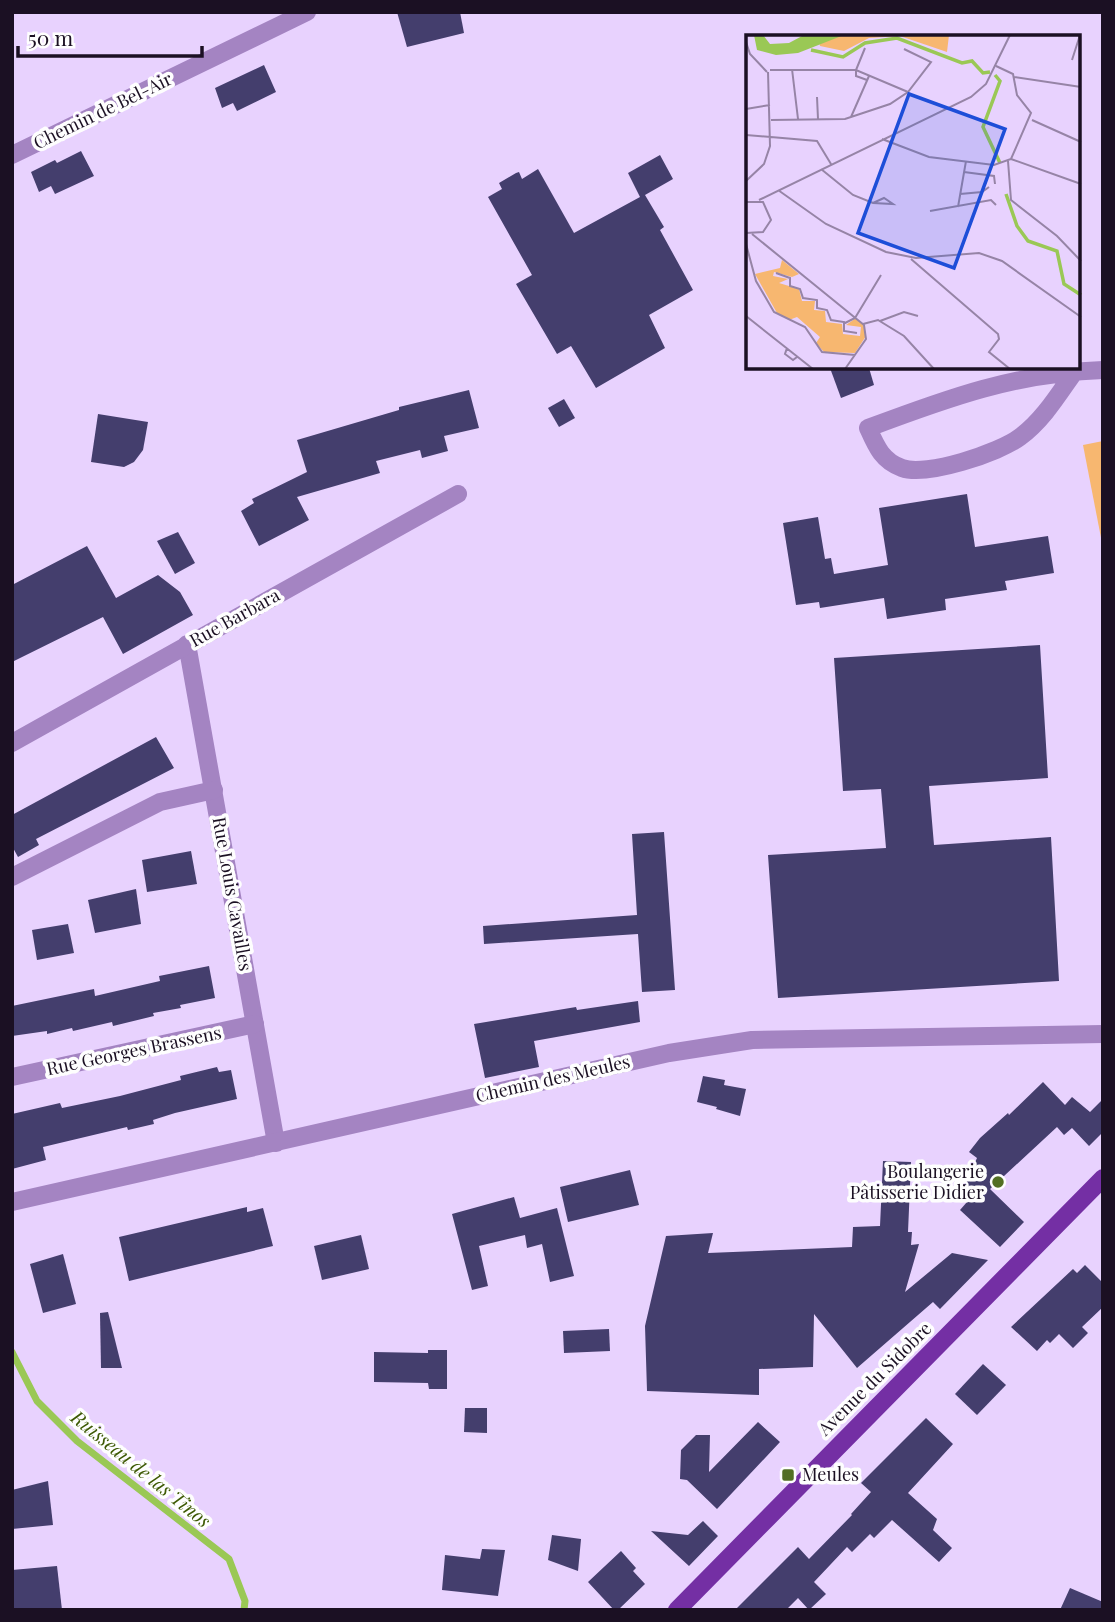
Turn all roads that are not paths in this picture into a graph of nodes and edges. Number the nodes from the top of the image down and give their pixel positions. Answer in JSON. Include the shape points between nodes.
{"nodes":[{"id":1,"x":307,"y":12,"type":"edge"},
{"id":2,"x":12,"y":155,"type":"edge"},
{"id":3,"x":1103,"y":370,"type":"edge"},
{"id":4,"x":1075,"y":371,"type":"junction"},
{"id":5,"x":458,"y":494,"type":"dead end"},
{"id":6,"x":187,"y":644,"type":"junction"},
{"id":7,"x":12,"y":743,"type":"edge"},
{"id":8,"x":214,"y":790,"type":"junction"},
{"id":9,"x":12,"y":877,"type":"edge"},
{"id":10,"x":255,"y":1024,"type":"junction"},
{"id":11,"x":1103,"y":1034,"type":"edge"},
{"id":12,"x":12,"y":1077,"type":"edge"},
{"id":13,"x":276,"y":1143,"type":"junction"},
{"id":14,"x":1103,"y":1178,"type":"edge"},
{"id":15,"x":12,"y":1202,"type":"edge"},
{"id":16,"x":677,"y":1610,"type":"edge"}],
"edges":[{"from":1,"to":2,"type":"street","name":"Chemin de Bel-Air"},
{"from":3,"to":4,"type":"street"},
{"from":4,"to":4,"type":"street","via":[[1043,416],[1018,438],[982,456],[937,468],[902,468],[879,453],[868,428],[968,392],[1019,378]]},
{"from":5,"to":6,"type":"street","name":"Rue Barbara"},
{"from":6,"to":7,"type":"street","name":"Rue Barbara"},
{"from":6,"to":8,"type":"street","name":"Rue Louis Cavailles"},
{"from":8,"to":9,"type":"street","via":[[160,802]]},
{"from":8,"to":10,"type":"street","name":"Rue Louis Cavailles"},
{"from":10,"to":12,"type":"street","name":"Rue Georges Brassens"},
{"from":10,"to":13,"type":"street","name":"Rue Louis Cavailles"},
{"from":11,"to":13,"type":"street","name":"Chemin des Meules","via":[[752,1040],[669,1052]]},
{"from":13,"to":15,"type":"street","name":"Chemin des Meules"},
{"from":14,"to":16,"type":"main road","name":"Avenue du Sidobre"}]}
